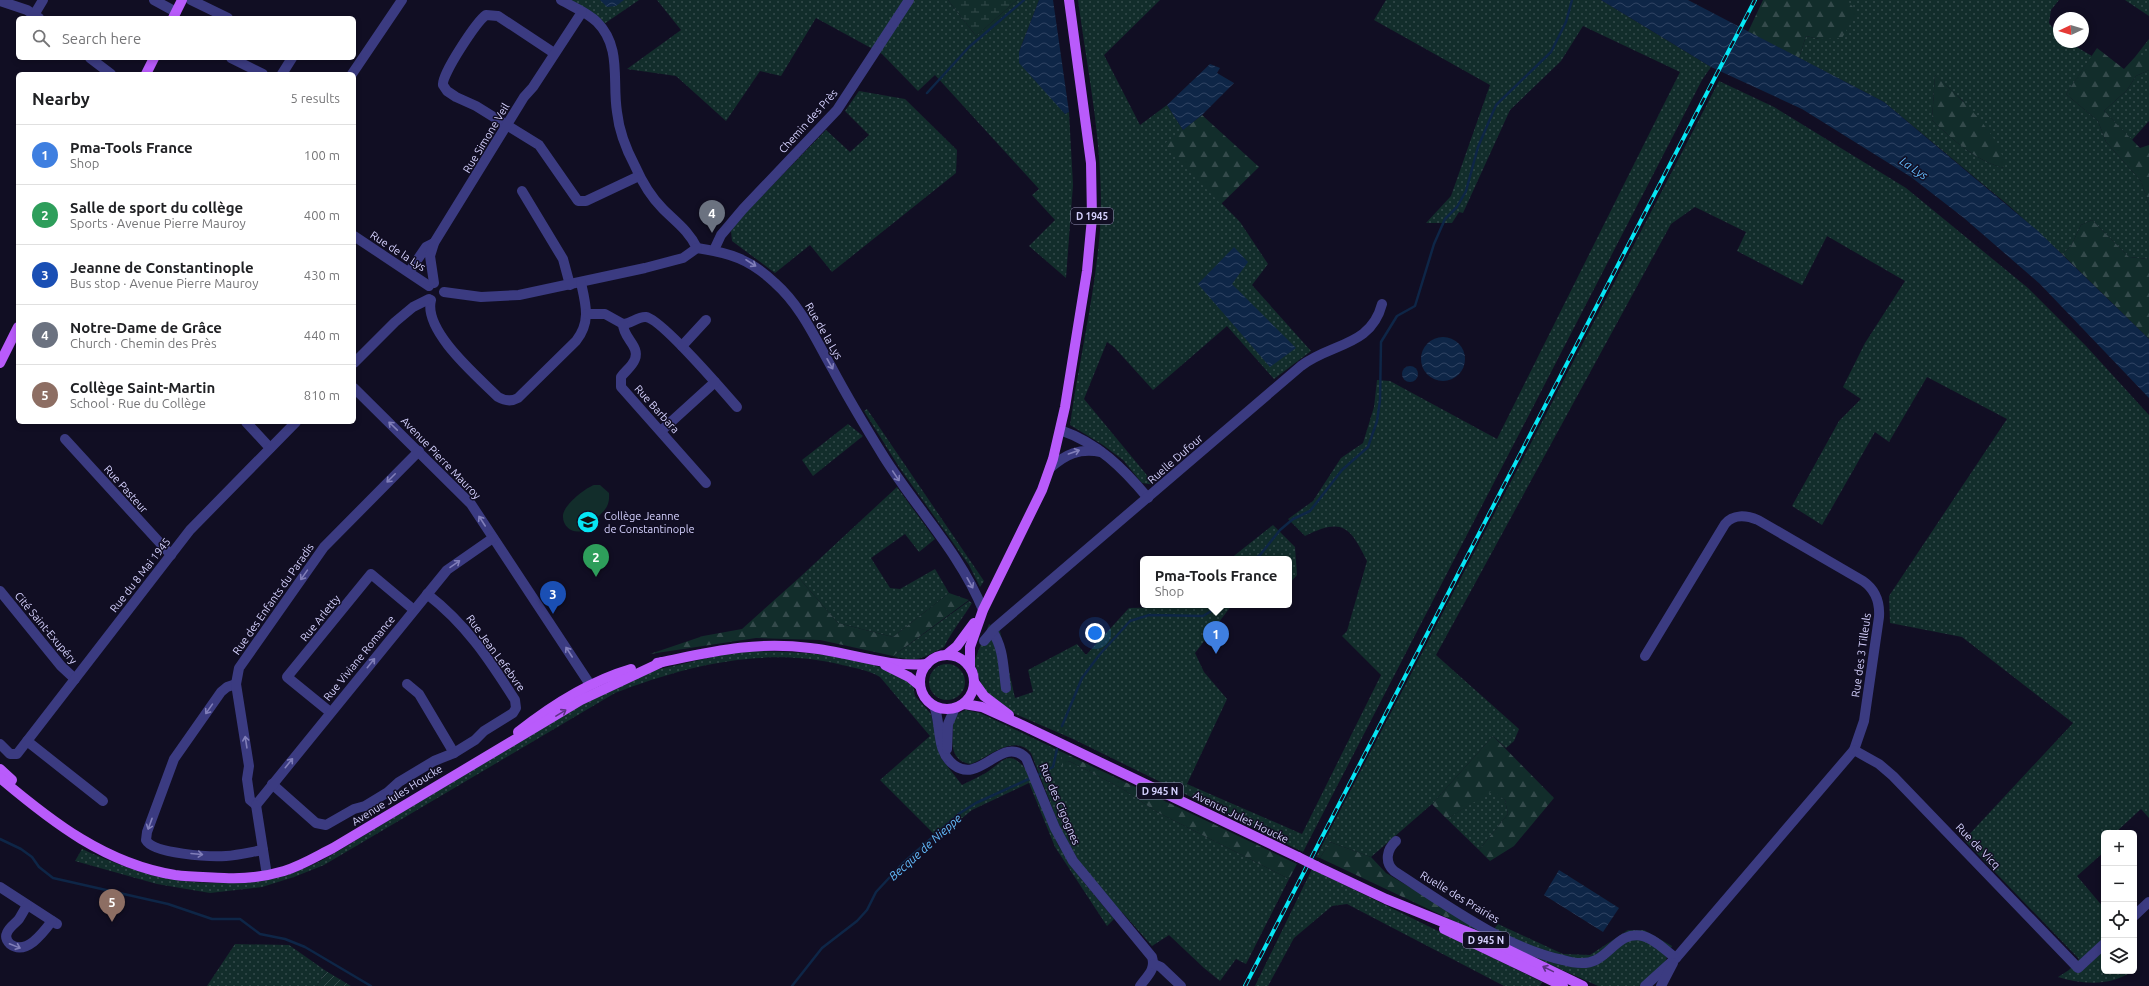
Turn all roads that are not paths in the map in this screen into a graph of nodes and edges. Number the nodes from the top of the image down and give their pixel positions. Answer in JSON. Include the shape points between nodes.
{"nodes":[{"id":1,"x":43,"y":0,"type":"edge"},
{"id":2,"x":154,"y":0,"type":"edge"},
{"id":3,"x":182,"y":0,"type":"edge"},
{"id":4,"x":191,"y":0,"type":"edge"},
{"id":5,"x":402,"y":0,"type":"edge"},
{"id":6,"x":561,"y":0,"type":"edge"},
{"id":7,"x":910,"y":0,"type":"edge"},
{"id":8,"x":1069,"y":0,"type":"edge"},
{"id":9,"x":0,"y":1,"type":"edge"},
{"id":10,"x":582,"y":12,"type":"junction"},
{"id":11,"x":175,"y":15,"type":"edge"},
{"id":12,"x":37,"y":16,"type":"edge"},
{"id":13,"x":224,"y":16,"type":"edge"},
{"id":14,"x":554,"y":53,"type":"junction"},
{"id":15,"x":93,"y":60,"type":"edge"},
{"id":16,"x":153,"y":60,"type":"edge"},
{"id":17,"x":235,"y":60,"type":"edge"},
{"id":18,"x":291,"y":60,"type":"edge"},
{"id":19,"x":108,"y":72,"type":"edge"},
{"id":20,"x":147,"y":72,"type":"edge"},
{"id":21,"x":259,"y":72,"type":"edge"},
{"id":22,"x":283,"y":72,"type":"edge"},
{"id":23,"x":353,"y":72,"type":"edge"},
{"id":24,"x":506,"y":125,"type":"junction"},
{"id":25,"x":640,"y":176,"type":"junction"},
{"id":26,"x":522,"y":191,"type":"dead end"},
{"id":27,"x":356,"y":237,"type":"edge"},
{"id":28,"x":434,"y":243,"type":"junction"},
{"id":29,"x":697,"y":248,"type":"junction"},
{"id":30,"x":714,"y":250,"type":"junction"},
{"id":31,"x":409,"y":272,"type":"junction"},
{"id":32,"x":581,"y":283,"type":"junction"},
{"id":33,"x":432,"y":284,"type":"junction"},
{"id":34,"x":570,"y":285,"type":"junction"},
{"id":35,"x":444,"y":292,"type":"junction"},
{"id":36,"x":430,"y":300,"type":"junction"},
{"id":37,"x":1382,"y":304,"type":"dead end"},
{"id":38,"x":587,"y":314,"type":"junction"},
{"id":39,"x":706,"y":320,"type":"dead end"},
{"id":40,"x":623,"y":324,"type":"junction"},
{"id":41,"x":16,"y":331,"type":"edge"},
{"id":42,"x":682,"y":346,"type":"junction"},
{"id":43,"x":356,"y":361,"type":"edge"},
{"id":44,"x":0,"y":363,"type":"edge"},
{"id":45,"x":716,"y":382,"type":"junction"},
{"id":46,"x":356,"y":390,"type":"edge"},
{"id":47,"x":737,"y":407,"type":"dead end"},
{"id":48,"x":248,"y":424,"type":"edge"},
{"id":49,"x":294,"y":424,"type":"edge"},
{"id":50,"x":1060,"y":430,"type":"junction"},
{"id":51,"x":661,"y":431,"type":"junction"},
{"id":52,"x":65,"y":439,"type":"dead end"},
{"id":53,"x":270,"y":448,"type":"junction"},
{"id":54,"x":419,"y":451,"type":"junction"},
{"id":55,"x":1103,"y":452,"type":"junction"},
{"id":56,"x":1050,"y":468,"type":"junction"},
{"id":57,"x":706,"y":483,"type":"dead end"},
{"id":58,"x":1148,"y":498,"type":"junction"},
{"id":59,"x":493,"y":538,"type":"junction"},
{"id":60,"x":171,"y":555,"type":"junction"},
{"id":61,"x":0,"y":591,"type":"edge"},
{"id":62,"x":427,"y":594,"type":"junction"},
{"id":63,"x":414,"y":610,"type":"junction"},
{"id":64,"x":983,"y":610,"type":"junction"},
{"id":65,"x":992,"y":632,"type":"junction"},
{"id":66,"x":984,"y":641,"type":"dead end"},
{"id":67,"x":946,"y":655,"type":"junction"},
{"id":68,"x":1645,"y":656,"type":"dead end"},
{"id":69,"x":878,"y":661,"type":"junction"},
{"id":70,"x":927,"y":664,"type":"junction"},
{"id":71,"x":970,"y":667,"type":"junction"},
{"id":72,"x":75,"y":679,"type":"junction"},
{"id":73,"x":974,"y":682,"type":"junction"},
{"id":74,"x":236,"y":684,"type":"junction"},
{"id":75,"x":407,"y":684,"type":"dead end"},
{"id":76,"x":920,"y":686,"type":"junction"},
{"id":77,"x":1006,"y":688,"type":"dead end"},
{"id":78,"x":593,"y":689,"type":"junction"},
{"id":79,"x":934,"y":706,"type":"junction"},
{"id":80,"x":959,"y":706,"type":"junction"},
{"id":81,"x":330,"y":712,"type":"junction"},
{"id":82,"x":1022,"y":725,"type":"junction"},
{"id":83,"x":27,"y":741,"type":"junction"},
{"id":84,"x":0,"y":744,"type":"edge"},
{"id":85,"x":1854,"y":750,"type":"junction"},
{"id":86,"x":454,"y":754,"type":"junction"},
{"id":87,"x":950,"y":761,"type":"junction"},
{"id":88,"x":0,"y":769,"type":"edge"},
{"id":89,"x":0,"y":778,"type":"edge"},
{"id":90,"x":272,"y":784,"type":"junction"},
{"id":91,"x":103,"y":801,"type":"dead end"},
{"id":92,"x":256,"y":805,"type":"junction"},
{"id":93,"x":37,"y":806,"type":"junction"},
{"id":94,"x":1396,"y":841,"type":"dead end"},
{"id":95,"x":263,"y":850,"type":"junction"},
{"id":96,"x":316,"y":856,"type":"junction"},
{"id":97,"x":266,"y":869,"type":"junction"},
{"id":98,"x":223,"y":878,"type":"junction"},
{"id":99,"x":0,"y":887,"type":"edge"},
{"id":100,"x":1386,"y":899,"type":"junction"},
{"id":101,"x":2149,"y":902,"type":"edge"},
{"id":102,"x":27,"y":905,"type":"junction"},
{"id":103,"x":2137,"y":913,"type":"edge"},
{"id":104,"x":2101,"y":947,"type":"edge"},
{"id":105,"x":1676,"y":958,"type":"junction"},
{"id":106,"x":1154,"y":964,"type":"junction"},
{"id":107,"x":1140,"y":986,"type":"edge"},
{"id":108,"x":1181,"y":986,"type":"edge"},
{"id":109,"x":1563,"y":986,"type":"edge"},
{"id":110,"x":1583,"y":986,"type":"edge"},
{"id":111,"x":1645,"y":986,"type":"edge"},
{"id":112,"x":1661,"y":986,"type":"edge"}],
"edges":[{"from":1,"to":12,"type":"street"},
{"from":2,"to":11,"type":"street"},
{"from":3,"to":11,"type":"main road"},
{"from":4,"to":13,"type":"street"},
{"from":5,"to":23,"type":"street"},
{"from":6,"to":10,"type":"street"},
{"from":7,"to":30,"type":"street","name":"Chemin des Près","via":[[838,110],[743,209],[721,235]]},
{"from":8,"to":50,"type":"main road","number":"D 1945","via":[[1090,152],[1092,212],[1086,277]]},
{"from":9,"to":12,"type":"street"},
{"from":10,"to":14,"type":"street","name":"Rue Simone Veil"},
{"from":10,"to":25,"type":"street","via":[[600,26],[612,45],[618,119],[628,151]]},
{"from":14,"to":24,"type":"street","name":"Rue Simone Veil"},
{"from":14,"to":24,"type":"street","via":[[492,14],[483,18],[465,42],[444,77],[444,88]]},
{"from":15,"to":19,"type":"street"},
{"from":16,"to":20,"type":"main road"},
{"from":17,"to":21,"type":"street"},
{"from":18,"to":22,"type":"street"},
{"from":24,"to":25,"type":"street","via":[[542,149],[578,201],[586,201]]},
{"from":24,"to":28,"type":"street","name":"Rue Simone Veil"},
{"from":25,"to":29,"type":"street","via":[[658,203],[689,233]]},
{"from":26,"to":34,"type":"street","via":[[563,259]]},
{"from":27,"to":31,"type":"street","name":"Rue de la Lys"},
{"from":28,"to":31,"type":"street","via":[[426,247]]},
{"from":28,"to":33,"type":"street","name":"Rue Simone Veil","via":[[430,256]]},
{"from":29,"to":30,"type":"street","name":"Rue de la Lys"},
{"from":29,"to":32,"type":"street","via":[[680,259]]},
{"from":30,"to":64,"type":"street","name":"Rue de la Lys","one_way":true,"via":[[739,257],[756,267],[780,287],[799,311],[880,452],[954,555]]},
{"from":31,"to":33,"type":"street","name":"Rue de la Lys"},
{"from":32,"to":34,"type":"street"},
{"from":32,"to":38,"type":"street"},
{"from":33,"to":35,"type":"street","via":[[441,286]]},
{"from":33,"to":36,"type":"street","via":[[426,292]]},
{"from":34,"to":35,"type":"street","via":[[496,297],[472,297]]},
{"from":35,"to":36,"type":"street","via":[[440,300]]},
{"from":36,"to":38,"type":"street","via":[[432,315],[445,342],[498,397],[507,400],[518,398],[576,341],[584,327]]},
{"from":36,"to":43,"type":"street","via":[[413,307]]},
{"from":37,"to":58,"type":"street","name":"Ruelle Dufour","via":[[1376,320],[1365,332],[1301,366]]},
{"from":38,"to":40,"type":"street","via":[[605,314]]},
{"from":39,"to":42,"type":"street"},
{"from":40,"to":42,"type":"street","via":[[642,317],[648,318]]},
{"from":40,"to":51,"type":"street","name":"Rue Barbara","via":[[624,335],[636,354],[634,362],[621,377],[621,387]]},
{"from":41,"to":44,"type":"main road"},
{"from":42,"to":45,"type":"street"},
{"from":45,"to":47,"type":"street"},
{"from":45,"to":51,"type":"street"},
{"from":54,"to":46,"type":"street","name":"Avenue Pierre Mauroy","one_way":true},
{"from":48,"to":53,"type":"street"},
{"from":49,"to":53,"type":"street","name":"Rue du 8 Mai 1945"},
{"from":50,"to":55,"type":"street","via":[[1091,443]]},
{"from":50,"to":56,"type":"main road","number":"D 1945"},
{"from":51,"to":57,"type":"street","name":"Rue Barbara"},
{"from":52,"to":60,"type":"street","name":"Rue Pasteur"},
{"from":53,"to":60,"type":"street","name":"Rue du 8 Mai 1945","via":[[201,518]]},
{"from":59,"to":54,"type":"street","name":"Avenue Pierre Mauroy","one_way":true,"via":[[464,496]]},
{"from":54,"to":74,"type":"street","name":"Rue des Enfants du Paradis","one_way":true,"via":[[319,553],[242,664]]},
{"from":56,"to":55,"type":"street","one_way":true,"via":[[1062,458],[1078,451]]},
{"from":55,"to":58,"type":"street","via":[[1118,464]]},
{"from":56,"to":64,"type":"main road","number":"D 1945"},
{"from":58,"to":65,"type":"street","name":"Ruelle Dufour"},
{"from":62,"to":59,"type":"street","name":"Rue Viviane Romance","one_way":true,"via":[[451,566]]},
{"from":78,"to":59,"type":"street","name":"Avenue Pierre Mauroy","one_way":true},
{"from":60,"to":72,"type":"street","name":"Rue du 8 Mai 1945"},
{"from":61,"to":72,"type":"street","name":"Cité Saint-Exupéry","via":[[61,666]]},
{"from":62,"to":63,"type":"street","name":"Rue Viviane Romance"},
{"from":62,"to":86,"type":"street","name":"Rue Jean Lefebvre","via":[[467,630],[516,702],[513,713]]},
{"from":81,"to":63,"type":"street","name":"Rue Viviane Romance","one_way":true},
{"from":63,"to":81,"type":"street","name":"Rue Arletty","via":[[371,574],[287,677]]},
{"from":64,"to":67,"type":"main road","number":"D 1945","via":[[966,635]]},
{"from":64,"to":71,"type":"main road","number":"D 1945","via":[[970,647]]},
{"from":65,"to":66,"type":"street","name":"Ruelle Dufour"},
{"from":65,"to":77,"type":"street","via":[[1000,646]]},
{"from":67,"to":70,"type":"main road"},
{"from":67,"to":71,"type":"main road","via":[[958,657]]},
{"from":68,"to":85,"type":"street","name":"Rue des 3 Tilleuls","via":[[1727,522],[1739,516],[1758,520],[1863,581],[1872,588],[1877,597],[1879,617],[1864,721]]},
{"from":69,"to":70,"type":"main road","name":"Avenue Jules Houcke","via":[[909,665]]},
{"from":69,"to":76,"type":"main road","name":"Avenue Jules Houcke","via":[[909,677]]},
{"from":69,"to":78,"type":"main road","name":"Avenue Jules Houcke","via":[[820,649],[772,646],[720,649],[662,662]]},
{"from":70,"to":76,"type":"main road","via":[[921,676]]},
{"from":71,"to":73,"type":"main road"},
{"from":72,"to":83,"type":"street","name":"Rue du 8 Mai 1945"},
{"from":73,"to":80,"type":"main road","via":[[972,694]]},
{"from":73,"to":82,"type":"main road","name":"Avenue Jules Houcke","number":"D 945 N","via":[[984,696]]},
{"from":92,"to":74,"type":"street","one_way":true,"via":[[251,802],[249,796],[249,766]]},
{"from":74,"to":95,"type":"street","one_way":true,"via":[[221,692],[174,759],[146,840],[154,847],[195,854],[227,856]]},
{"from":75,"to":86,"type":"street","via":[[418,694]]},
{"from":76,"to":79,"type":"main road","via":[[925,698]]},
{"from":78,"to":96,"type":"main road","name":"Avenue Jules Houcke","via":[[353,837]]},
{"from":79,"to":80,"type":"main road","via":[[946,710]]},
{"from":79,"to":87,"type":"street","via":[[941,745]]},
{"from":80,"to":82,"type":"main road","name":"Avenue Jules Houcke","number":"D 945 N","via":[[982,707]]},
{"from":80,"to":87,"type":"street","via":[[947,731],[946,744]]},
{"from":90,"to":81,"type":"street","name":"Rue Viviane Romance","one_way":true},
{"from":82,"to":100,"type":"main road","name":"Avenue Jules Houcke","number":"D 945 N","bridge":true},
{"from":83,"to":84,"type":"street","name":"Rue du 8 Mai 1945","via":[[17,754],[10,754]]},
{"from":83,"to":91,"type":"street"},
{"from":85,"to":104,"type":"street","name":"Rue de Vicq","via":[[1893,776],[2078,968]]},
{"from":85,"to":105,"type":"street","name":"Rue des 3 Tilleuls"},
{"from":86,"to":90,"type":"street","name":"Rue Jean Lefebvre","via":[[434,761],[367,806],[354,809],[326,825],[316,823]]},
{"from":87,"to":106,"type":"street","name":"Rue des Cigognes","via":[[960,768],[973,769],[1000,754],[1012,752],[1023,755],[1073,861],[1150,955]]},
{"from":88,"to":93,"type":"main road","name":"Avenue Jules Houcke"},
{"from":89,"to":93,"type":"main road","name":"Avenue Jules Houcke"},
{"from":90,"to":92,"type":"street","name":"Rue Viviane Romance"},
{"from":92,"to":95,"type":"street"},
{"from":93,"to":98,"type":"main road","name":"Avenue Jules Houcke","via":[[81,840],[127,862],[174,874]]},
{"from":94,"to":105,"type":"street","name":"Ruelle des Prairies","via":[[1388,854],[1388,863],[1394,871],[1464,916],[1522,945],[1563,960],[1586,963],[1600,958],[1626,938],[1638,936],[1652,940]]},
{"from":95,"to":97,"type":"street"},
{"from":96,"to":97,"type":"main road","name":"Avenue Jules Houcke"},
{"from":96,"to":98,"type":"main road","name":"Avenue Jules Houcke","via":[[273,874]]},
{"from":97,"to":98,"type":"main road","name":"Avenue Jules Houcke"},
{"from":99,"to":102,"type":"street"},
{"from":100,"to":109,"type":"main road","name":"Avenue Jules Houcke","number":"D 945 N"},
{"from":110,"to":100,"type":"main road","name":"Avenue Jules Houcke","number":"D 945 N","one_way":true,"via":[[1487,940]]},
{"from":101,"to":103,"type":"street"},
{"from":102,"to":102,"type":"street","one_way":true,"via":[[7,932],[9,943],[17,948],[26,947],[54,923]]},
{"from":105,"to":111,"type":"street","name":"Rue des 3 Tilleuls"},
{"from":105,"to":112,"type":"street","name":"Rue des 3 Tilleuls"},
{"from":106,"to":107,"type":"street"},
{"from":106,"to":108,"type":"street","name":"Rue des Cigognes","via":[[1164,969]]}]}
